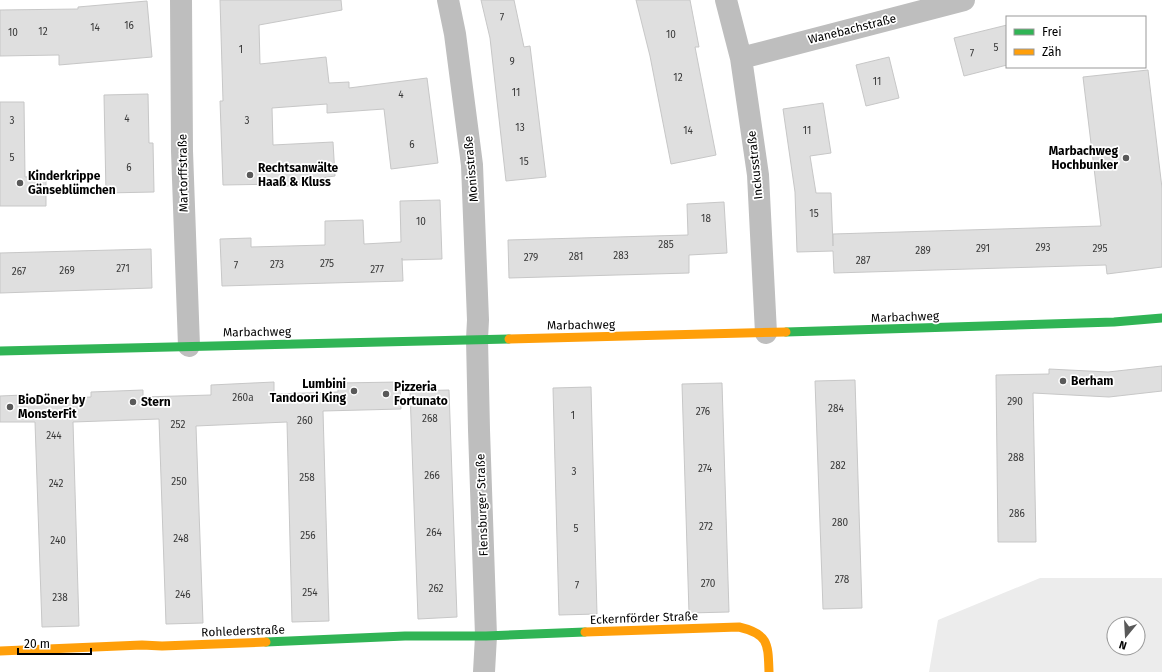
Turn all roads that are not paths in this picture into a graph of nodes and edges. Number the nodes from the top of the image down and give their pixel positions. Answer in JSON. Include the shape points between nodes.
{"nodes":[{"id":1,"x":181,"y":0,"type":"edge"},
{"id":2,"x":448,"y":0,"type":"edge"},
{"id":3,"x":726,"y":0,"type":"edge"},
{"id":4,"x":964,"y":0,"type":"edge"},
{"id":5,"x":741,"y":58,"type":"junction"},
{"id":6,"x":1162,"y":318,"type":"edge"},
{"id":7,"x":766,"y":333,"type":"junction"},
{"id":8,"x":477,"y":339,"type":"junction"},
{"id":9,"x":189,"y":346,"type":"junction"},
{"id":10,"x":0,"y":351,"type":"edge"},
{"id":11,"x":486,"y":636,"type":"junction"},
{"id":12,"x":0,"y":651,"type":"edge"},
{"id":13,"x":484,"y":672,"type":"edge"},
{"id":14,"x":769,"y":672,"type":"edge"}],
"edges":[{"from":1,"to":9,"type":"street","name":"Martorffstraße","via":[[182,151]]},
{"from":2,"to":8,"type":"street","name":"Monisstraße","via":[[455,34],[472,165]]},
{"from":3,"to":5,"type":"street","name":"Inckusstraße"},
{"from":4,"to":5,"type":"street","name":"Wanebachstraße"},
{"from":5,"to":7,"type":"street","name":"Inckusstraße","via":[[758,175]]},
{"from":6,"to":7,"type":"main road","name":"Marbachweg"},
{"from":7,"to":8,"type":"main road","name":"Marbachweg"},
{"from":8,"to":9,"type":"main road","name":"Marbachweg"},
{"from":8,"to":11,"type":"street","name":"Flensburger Straße"},
{"from":9,"to":10,"type":"main road","name":"Marbachweg"},
{"from":11,"to":12,"type":"main road","name":"Rohlederstraße","via":[[406,636]]},
{"from":11,"to":13,"type":"street","name":"Flensburger Straße"},
{"from":11,"to":14,"type":"main road","name":"Eckernförder Straße","via":[[748,628],[764,639],[768,648]]}]}
